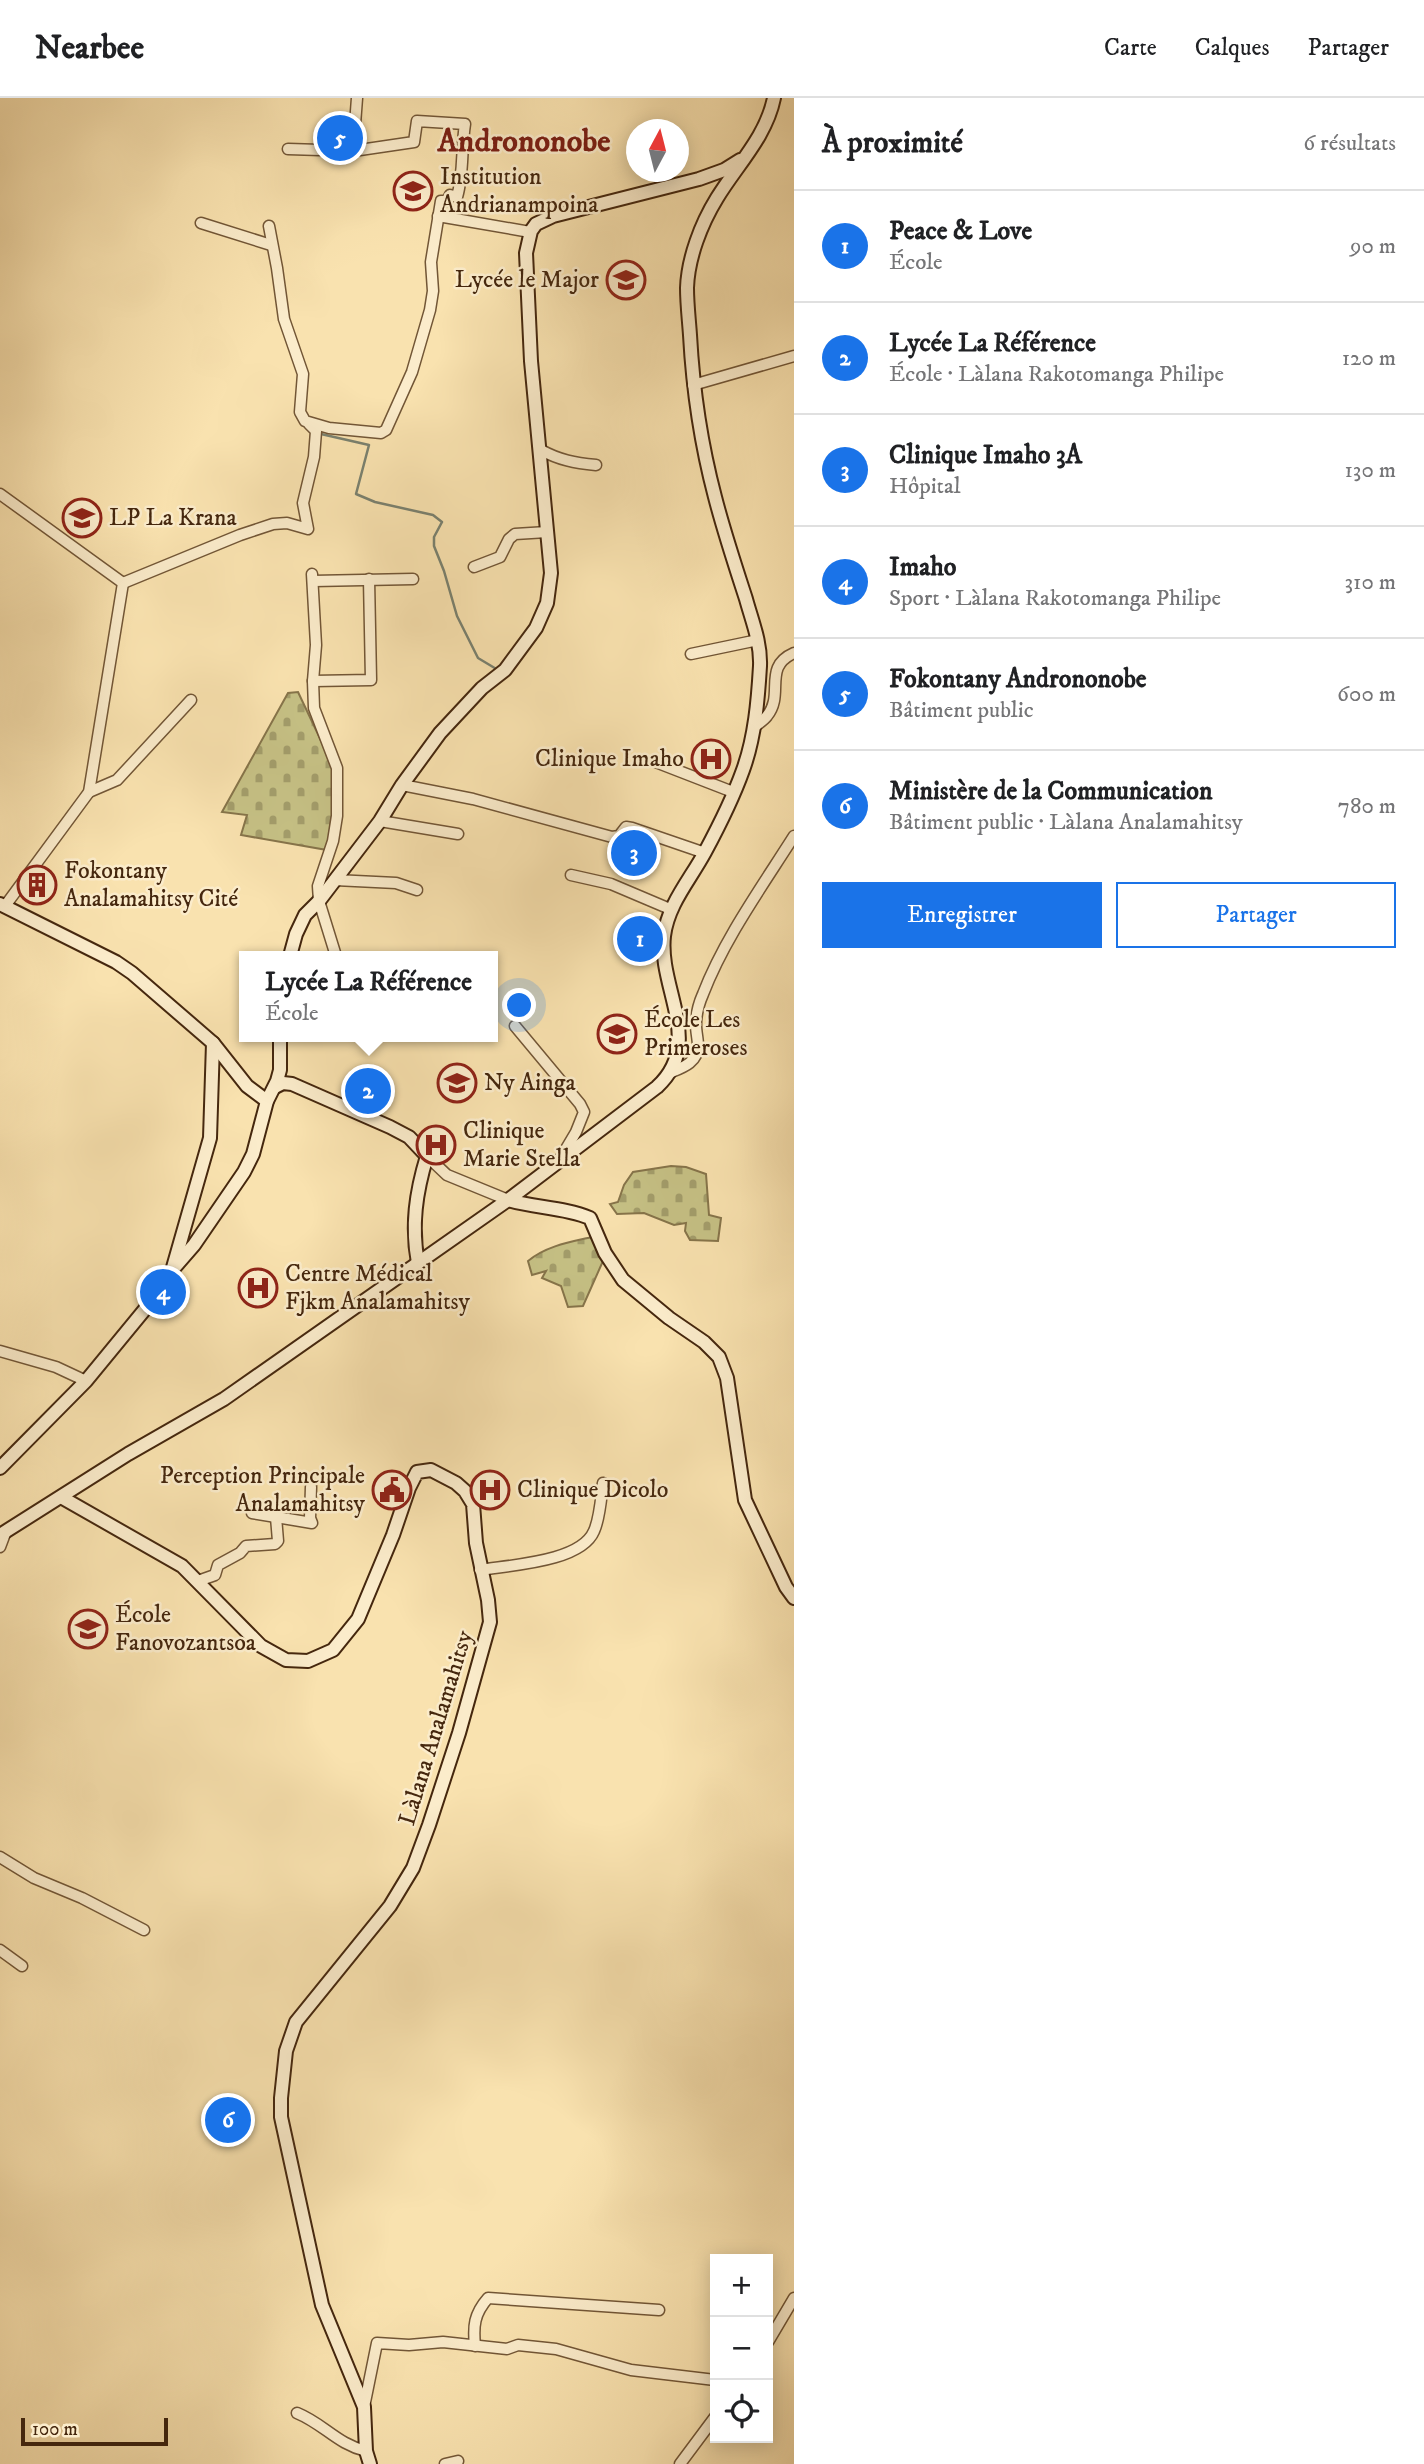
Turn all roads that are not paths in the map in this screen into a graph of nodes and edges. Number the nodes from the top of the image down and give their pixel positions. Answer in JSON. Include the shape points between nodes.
{"nodes":[{"id":1,"x":358,"y":98,"type":"edge"},
{"id":2,"x":774,"y":98,"type":"edge"},
{"id":3,"x":288,"y":149,"type":"dead end"},
{"id":4,"x":353,"y":151,"type":"junction"},
{"id":5,"x":748,"y":153,"type":"junction"},
{"id":6,"x":438,"y":216,"type":"junction"},
{"id":7,"x":201,"y":223,"type":"dead end"},
{"id":8,"x":269,"y":226,"type":"dead end"},
{"id":9,"x":530,"y":232,"type":"junction"},
{"id":10,"x":271,"y":245,"type":"junction"},
{"id":11,"x":794,"y":356,"type":"edge"},
{"id":12,"x":693,"y":385,"type":"junction"},
{"id":13,"x":304,"y":421,"type":"junction"},
{"id":14,"x":541,"y":450,"type":"junction"},
{"id":15,"x":596,"y":465,"type":"dead end"},
{"id":16,"x":0,"y":494,"type":"edge"},
{"id":17,"x":13,"y":503,"type":"junction"},
{"id":18,"x":0,"y":509,"type":"edge"},
{"id":19,"x":547,"y":532,"type":"junction"},
{"id":20,"x":474,"y":567,"type":"dead end"},
{"id":21,"x":369,"y":579,"type":"junction"},
{"id":22,"x":414,"y":579,"type":"dead end"},
{"id":23,"x":123,"y":583,"type":"junction"},
{"id":24,"x":758,"y":639,"type":"junction"},
{"id":25,"x":794,"y":653,"type":"edge"},
{"id":26,"x":691,"y":654,"type":"dead end"},
{"id":27,"x":313,"y":681,"type":"junction"},
{"id":28,"x":191,"y":700,"type":"dead end"},
{"id":29,"x":754,"y":727,"type":"junction"},
{"id":30,"x":653,"y":761,"type":"dead end"},
{"id":31,"x":402,"y":785,"type":"junction"},
{"id":32,"x":89,"y":792,"type":"junction"},
{"id":33,"x":733,"y":792,"type":"junction"},
{"id":34,"x":380,"y":821,"type":"junction"},
{"id":35,"x":458,"y":834,"type":"dead end"},
{"id":36,"x":794,"y":835,"type":"edge"},
{"id":37,"x":705,"y":853,"type":"junction"},
{"id":38,"x":571,"y":875,"type":"dead end"},
{"id":39,"x":335,"y":880,"type":"junction"},
{"id":40,"x":417,"y":890,"type":"dead end"},
{"id":41,"x":319,"y":901,"type":"junction"},
{"id":42,"x":2,"y":905,"type":"edge"},
{"id":43,"x":670,"y":909,"type":"junction"},
{"id":44,"x":292,"y":951,"type":"edge"},
{"id":45,"x":334,"y":951,"type":"edge"},
{"id":46,"x":515,"y":1026,"type":"dead end"},
{"id":47,"x":213,"y":1042,"type":"junction"},
{"id":48,"x":280,"y":1042,"type":"edge"},
{"id":49,"x":669,"y":1073,"type":"junction"},
{"id":50,"x":275,"y":1087,"type":"junction"},
{"id":51,"x":267,"y":1101,"type":"junction"},
{"id":52,"x":427,"y":1156,"type":"junction"},
{"id":53,"x":559,"y":1159,"type":"junction"},
{"id":54,"x":508,"y":1200,"type":"junction"},
{"id":55,"x":418,"y":1263,"type":"junction"},
{"id":56,"x":172,"y":1271,"type":"junction"},
{"id":57,"x":0,"y":1351,"type":"edge"},
{"id":58,"x":86,"y":1381,"type":"junction"},
{"id":59,"x":0,"y":1468,"type":"edge"},
{"id":60,"x":603,"y":1483,"type":"dead end"},
{"id":61,"x":311,"y":1487,"type":"dead end"},
{"id":62,"x":61,"y":1497,"type":"junction"},
{"id":63,"x":251,"y":1513,"type":"dead end"},
{"id":64,"x":276,"y":1517,"type":"junction"},
{"id":65,"x":3,"y":1533,"type":"edge"},
{"id":66,"x":0,"y":1547,"type":"edge"},
{"id":67,"x":480,"y":1570,"type":"junction"},
{"id":68,"x":198,"y":1581,"type":"junction"},
{"id":69,"x":794,"y":1598,"type":"edge"},
{"id":70,"x":0,"y":1857,"type":"edge"},
{"id":71,"x":144,"y":1930,"type":"dead end"},
{"id":72,"x":0,"y":1951,"type":"edge"},
{"id":73,"x":22,"y":1966,"type":"dead end"},
{"id":74,"x":794,"y":2298,"type":"edge"},
{"id":75,"x":659,"y":2310,"type":"dead end"},
{"id":76,"x":773,"y":2334,"type":"edge"},
{"id":77,"x":475,"y":2346,"type":"junction"},
{"id":78,"x":710,"y":2379,"type":"edge"},
{"id":79,"x":364,"y":2407,"type":"junction"},
{"id":80,"x":298,"y":2413,"type":"dead end"},
{"id":81,"x":710,"y":2424,"type":"edge"},
{"id":82,"x":366,"y":2451,"type":"junction"},
{"id":83,"x":457,"y":2460,"type":"dead end"},
{"id":84,"x":370,"y":2464,"type":"edge"},
{"id":85,"x":445,"y":2464,"type":"edge"},
{"id":86,"x":680,"y":2464,"type":"edge"}],
"edges":[{"from":1,"to":4,"type":"street"},
{"from":2,"to":5,"type":"main road","via":[[771,114]]},
{"from":3,"to":4,"type":"street"},
{"from":4,"to":6,"type":"street","via":[[414,142],[417,121],[465,124],[462,180],[457,197],[450,195],[441,201]]},
{"from":5,"to":9,"type":"main road","via":[[724,170],[553,216]]},
{"from":5,"to":12,"type":"main road","via":[[715,200],[690,262],[687,288]]},
{"from":6,"to":9,"type":"street"},
{"from":6,"to":13,"type":"street","via":[[430,262],[430,310],[412,372],[386,430],[329,428]]},
{"from":7,"to":10,"type":"street"},
{"from":8,"to":10,"type":"street"},
{"from":9,"to":14,"type":"main road","via":[[526,253],[531,361]]},
{"from":10,"to":13,"type":"street","via":[[284,320],[303,374],[300,412]]},
{"from":11,"to":12,"type":"street"},
{"from":12,"to":24,"type":"main road","via":[[715,498]]},
{"from":13,"to":23,"type":"street","via":[[316,431],[303,503],[309,528],[273,524]]},
{"from":14,"to":15,"type":"street","via":[[555,458]]},
{"from":14,"to":19,"type":"main road"},
{"from":16,"to":17,"type":"street"},
{"from":17,"to":18,"type":"street"},
{"from":17,"to":23,"type":"street"},
{"from":19,"to":20,"type":"street","via":[[515,534],[500,556]]},
{"from":19,"to":31,"type":"main road","via":[[551,573],[537,628],[505,670],[447,725]]},
{"from":21,"to":22,"type":"street"},
{"from":21,"to":27,"type":"street","via":[[371,680]]},
{"from":21,"to":27,"type":"street","via":[[312,577]]},
{"from":23,"to":32,"type":"street"},
{"from":24,"to":26,"type":"street"},
{"from":24,"to":29,"type":"main road"},
{"from":25,"to":29,"type":"street","via":[[777,666],[771,710]]},
{"from":27,"to":41,"type":"street","via":[[314,708],[337,768],[337,816],[318,886]]},
{"from":28,"to":32,"type":"street","via":[[117,780]]},
{"from":29,"to":33,"type":"main road"},
{"from":30,"to":33,"type":"street"},
{"from":31,"to":34,"type":"main road"},
{"from":31,"to":37,"type":"street","via":[[612,837],[632,828]]},
{"from":32,"to":42,"type":"street"},
{"from":33,"to":37,"type":"main road"},
{"from":34,"to":35,"type":"street"},
{"from":34,"to":39,"type":"main road"},
{"from":36,"to":49,"type":"street","via":[[707,982],[698,1011],[696,1055]]},
{"from":37,"to":43,"type":"main road"},
{"from":38,"to":43,"type":"street","via":[[611,884]]},
{"from":39,"to":40,"type":"street","via":[[396,883]]},
{"from":39,"to":41,"type":"main road"},
{"from":41,"to":44,"type":"main road","via":[[302,920]]},
{"from":41,"to":45,"type":"street"},
{"from":42,"to":47,"type":"main road","via":[[124,968]]},
{"from":43,"to":49,"type":"main road","via":[[663,937],[679,1028],[676,1059]]},
{"from":46,"to":53,"type":"street","via":[[584,1112]]},
{"from":47,"to":51,"type":"main road","via":[[247,1086]]},
{"from":47,"to":56,"type":"main road","via":[[210,1138]]},
{"from":48,"to":50,"type":"main road"},
{"from":49,"to":53,"type":"main road","via":[[657,1087]]},
{"from":50,"to":51,"type":"main road"},
{"from":50,"to":52,"type":"main road","via":[[292,1084],[390,1126]]},
{"from":51,"to":56,"type":"main road","via":[[244,1172]]},
{"from":52,"to":54,"type":"street","via":[[447,1175]]},
{"from":52,"to":55,"type":"main road","via":[[414,1224]]},
{"from":53,"to":54,"type":"main road"},
{"from":54,"to":55,"type":"main road"},
{"from":54,"to":69,"type":"main road","via":[[590,1218],[623,1280],[719,1357],[727,1378],[745,1500]]},
{"from":55,"to":62,"type":"main road","via":[[224,1399]]},
{"from":56,"to":58,"type":"main road"},
{"from":57,"to":58,"type":"street"},
{"from":58,"to":59,"type":"main road"},
{"from":60,"to":67,"type":"street","via":[[595,1531],[578,1550]]},
{"from":61,"to":64,"type":"street","via":[[312,1523]]},
{"from":62,"to":65,"type":"main road"},
{"from":62,"to":68,"type":"main road","name":"Làlana Analamahitsy","via":[[182,1566]]},
{"from":63,"to":64,"type":"street"},
{"from":64,"to":68,"type":"street","via":[[275,1544],[246,1546],[218,1564],[215,1575]]},
{"from":65,"to":66,"type":"street"},
{"from":67,"to":68,"type":"main road","name":"Làlana Analamahitsy","via":[[473,1504],[456,1483],[431,1470],[417,1472],[413,1478],[358,1619],[333,1650],[308,1661],[286,1660],[261,1646]]},
{"from":67,"to":79,"type":"main road","name":"Làlana Analamahitsy","via":[[490,1622],[459,1733],[413,1868],[390,1906],[296,2022],[286,2050],[281,2117],[322,2305]]},
{"from":70,"to":71,"type":"street"},
{"from":72,"to":73,"type":"street"},
{"from":74,"to":76,"type":"street"},
{"from":75,"to":77,"type":"street","via":[[488,2298],[478,2309],[473,2327]]},
{"from":77,"to":78,"type":"street","via":[[556,2349],[632,2370]]},
{"from":77,"to":79,"type":"street","via":[[377,2343]]},
{"from":79,"to":82,"type":"main road","name":"Làlana Analamahitsy"},
{"from":80,"to":82,"type":"street","via":[[315,2420],[334,2438]]},
{"from":81,"to":86,"type":"street"},
{"from":82,"to":84,"type":"main road","name":"Làlana Analamahitsy"},
{"from":83,"to":85,"type":"street"}]}
